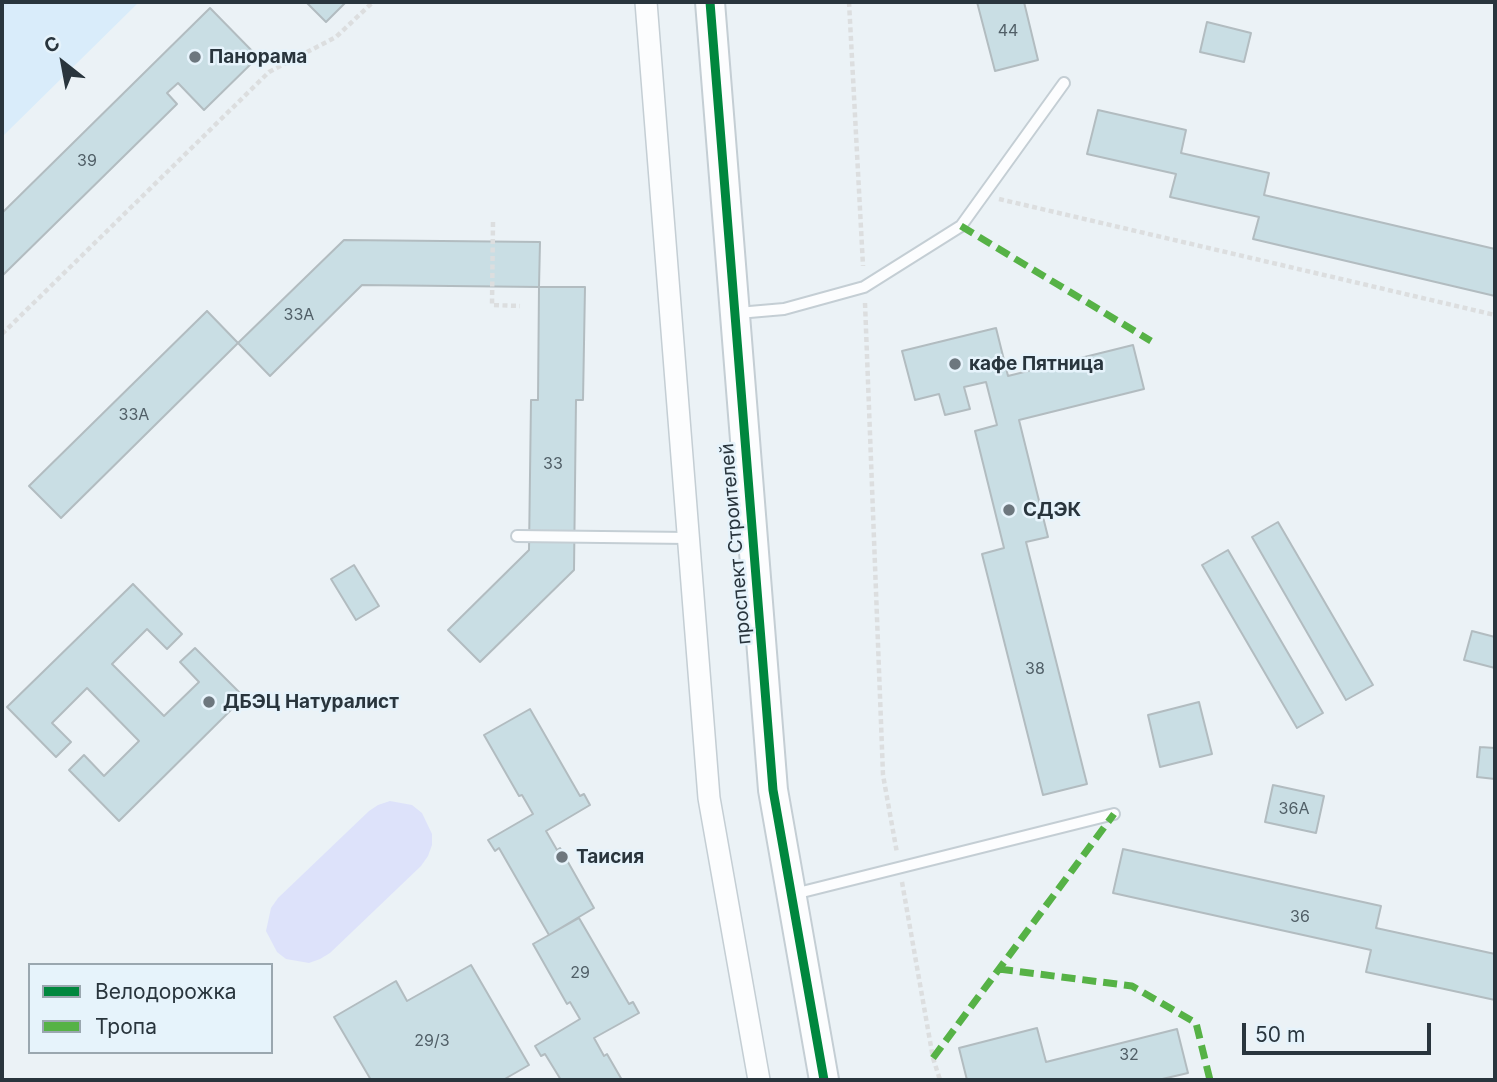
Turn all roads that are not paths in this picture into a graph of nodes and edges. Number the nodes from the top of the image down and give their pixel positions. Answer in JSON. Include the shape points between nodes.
{"nodes":[{"id":1,"x":646,"y":2,"type":"edge"},
{"id":2,"x":710,"y":2,"type":"edge"},
{"id":3,"x":1064,"y":83,"type":"dead end"},
{"id":4,"x":735,"y":313,"type":"junction"},
{"id":5,"x":517,"y":536,"type":"dead end"},
{"id":6,"x":688,"y":538,"type":"junction"},
{"id":7,"x":1114,"y":814,"type":"dead end"},
{"id":8,"x":791,"y":895,"type":"junction"},
{"id":9,"x":759,"y":1080,"type":"edge"},
{"id":10,"x":824,"y":1080,"type":"edge"}],
"edges":[{"from":1,"to":6,"type":"street"},
{"from":2,"to":4,"type":"street","name":"проспект Строителей"},
{"from":3,"to":4,"type":"lane","via":[[961,226],[864,287],[784,309]]},
{"from":4,"to":8,"type":"street","name":"проспект Строителей","via":[[773,790]]},
{"from":5,"to":6,"type":"lane"},
{"from":6,"to":9,"type":"street","via":[[709,798]]},
{"from":7,"to":8,"type":"lane"},
{"from":8,"to":10,"type":"street","name":"проспект Строителей"}]}
